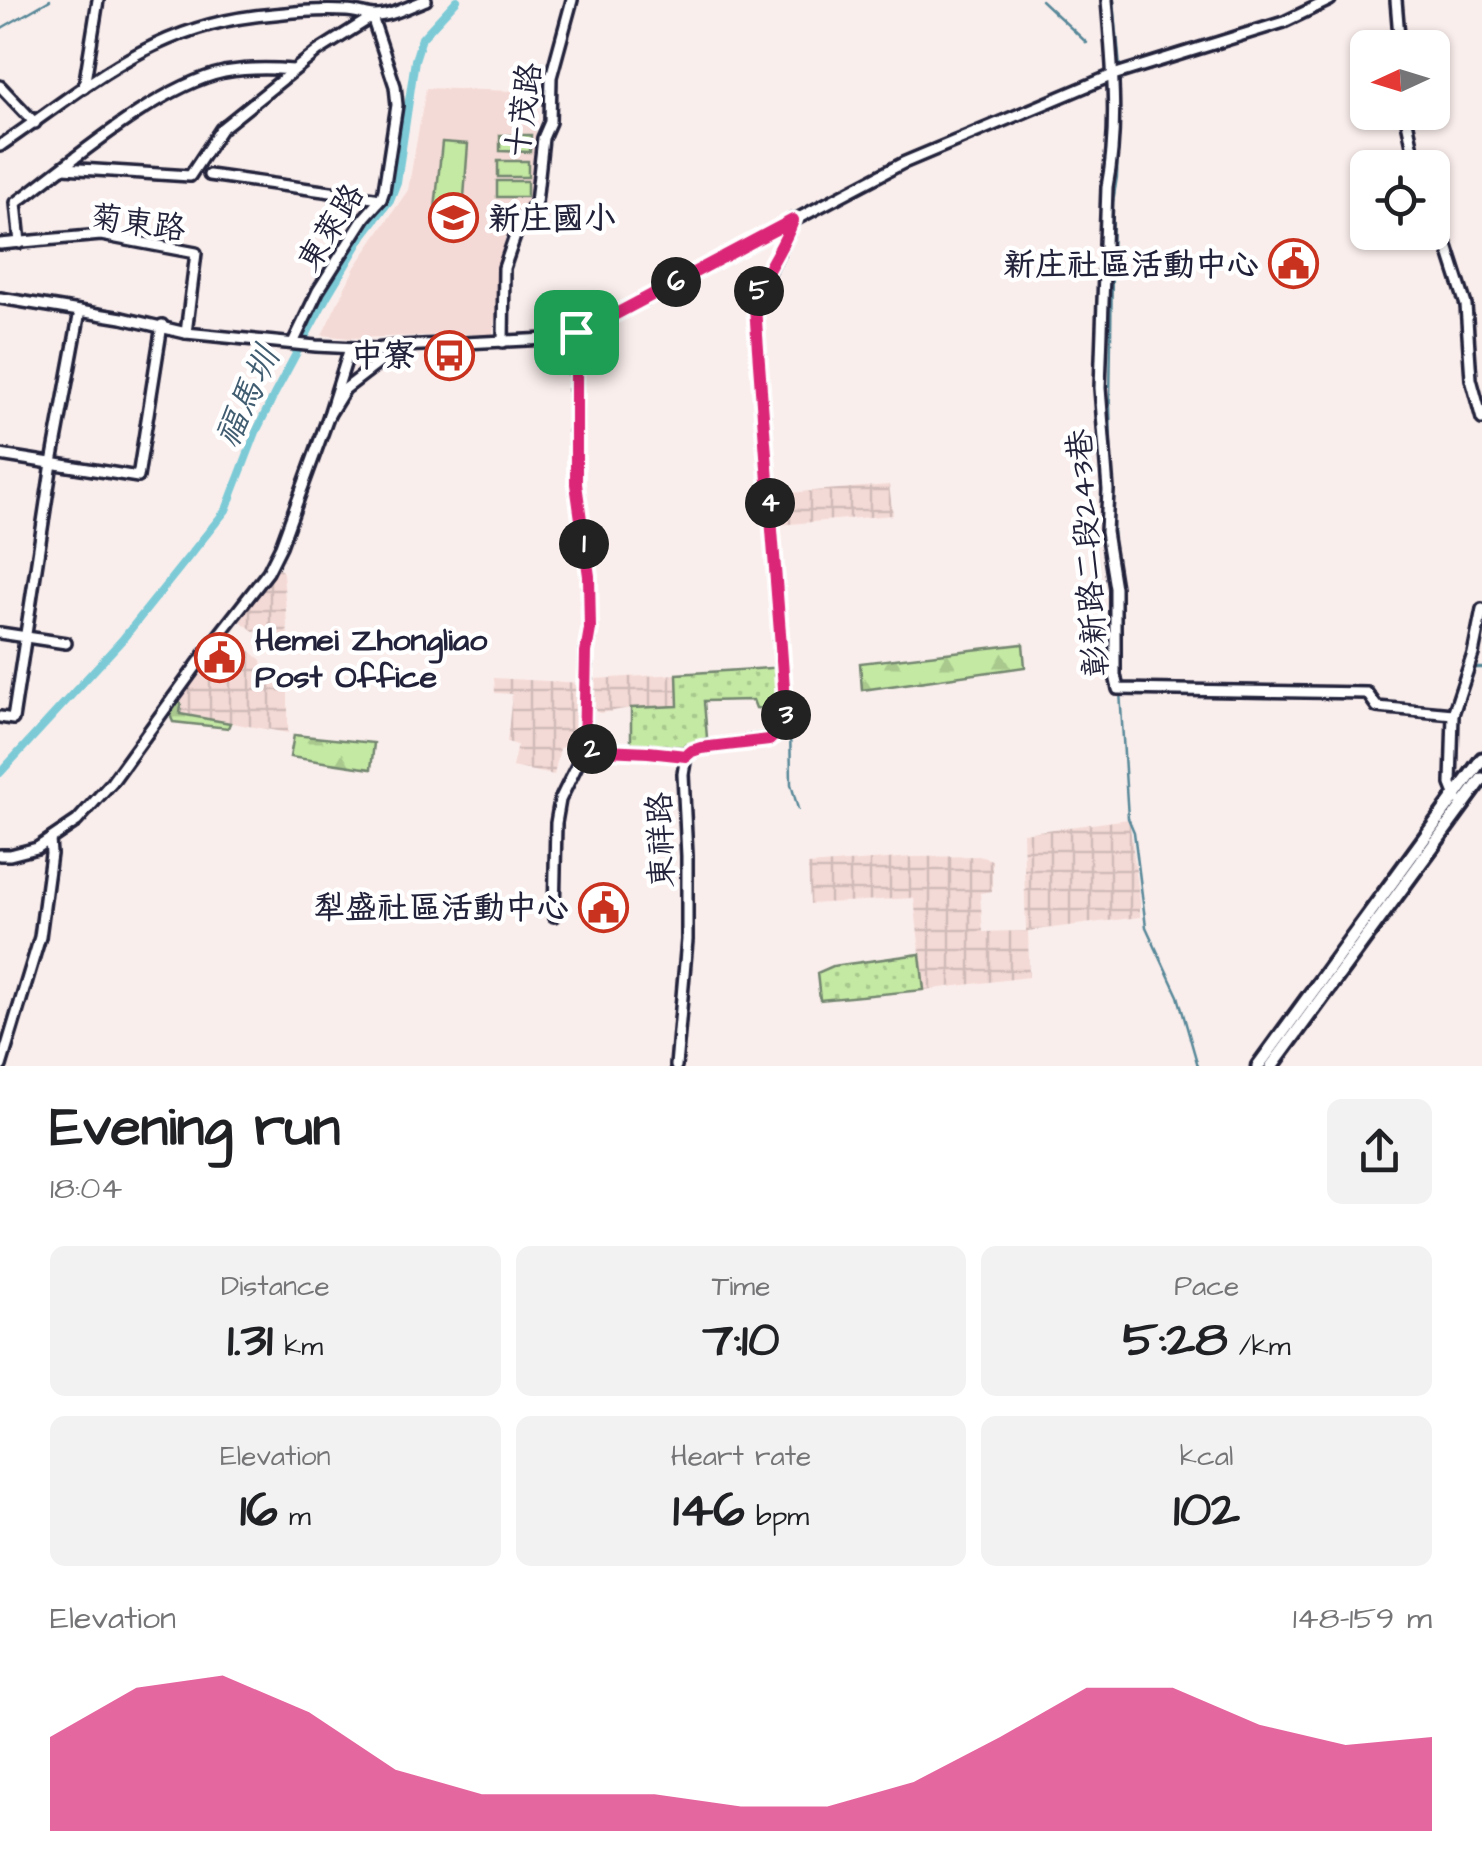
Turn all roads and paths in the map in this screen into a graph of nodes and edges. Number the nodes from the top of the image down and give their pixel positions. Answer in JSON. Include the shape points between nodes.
{"nodes":[{"id":1,"x":98,"y":0,"type":"edge"},
{"id":2,"x":426,"y":0,"type":"edge"},
{"id":3,"x":572,"y":0,"type":"edge"},
{"id":4,"x":1107,"y":0,"type":"edge"},
{"id":5,"x":1330,"y":0,"type":"edge"},
{"id":6,"x":1396,"y":0,"type":"edge"},
{"id":7,"x":372,"y":17,"type":"junction"},
{"id":8,"x":1398,"y":30,"type":"edge"},
{"id":9,"x":293,"y":70,"type":"junction"},
{"id":10,"x":1118,"y":74,"type":"junction"},
{"id":11,"x":0,"y":86,"type":"edge"},
{"id":12,"x":84,"y":87,"type":"junction"},
{"id":13,"x":34,"y":122,"type":"junction"},
{"id":14,"x":0,"y":146,"type":"edge"},
{"id":15,"x":64,"y":168,"type":"junction"},
{"id":16,"x":208,"y":175,"type":"dead end"},
{"id":17,"x":381,"y":199,"type":"junction"},
{"id":18,"x":793,"y":220,"type":"junction"},
{"id":19,"x":20,"y":242,"type":"junction"},
{"id":20,"x":0,"y":244,"type":"edge"},
{"id":21,"x":1448,"y":250,"type":"edge"},
{"id":22,"x":0,"y":298,"type":"edge"},
{"id":23,"x":80,"y":311,"type":"junction"},
{"id":24,"x":162,"y":326,"type":"junction"},
{"id":25,"x":186,"y":332,"type":"junction"},
{"id":26,"x":576,"y":332,"type":"junction"},
{"id":27,"x":503,"y":342,"type":"junction"},
{"id":28,"x":296,"y":344,"type":"junction"},
{"id":29,"x":401,"y":346,"type":"junction"},
{"id":30,"x":350,"y":348,"type":"junction"},
{"id":31,"x":329,"y":415,"type":"junction"},
{"id":32,"x":1482,"y":419,"type":"edge"},
{"id":33,"x":0,"y":455,"type":"edge"},
{"id":34,"x":52,"y":463,"type":"junction"},
{"id":35,"x":1482,"y":609,"type":"edge"},
{"id":36,"x":0,"y":633,"type":"edge"},
{"id":37,"x":27,"y":636,"type":"junction"},
{"id":38,"x":66,"y":643,"type":"dead end"},
{"id":39,"x":1453,"y":714,"type":"junction"},
{"id":40,"x":0,"y":717,"type":"edge"},
{"id":41,"x":584,"y":749,"type":"junction"},
{"id":42,"x":686,"y":756,"type":"junction"},
{"id":43,"x":1482,"y":759,"type":"edge"},
{"id":44,"x":1482,"y":778,"type":"edge"},
{"id":45,"x":1459,"y":801,"type":"junction"},
{"id":46,"x":50,"y":840,"type":"junction"},
{"id":47,"x":0,"y":855,"type":"edge"},
{"id":48,"x":554,"y":916,"type":"dead end"},
{"id":49,"x":1333,"y":972,"type":"junction"},
{"id":50,"x":1,"y":1066,"type":"edge"},
{"id":51,"x":676,"y":1066,"type":"edge"},
{"id":52,"x":1258,"y":1066,"type":"edge"},
{"id":53,"x":1272,"y":1066,"type":"edge"}],
"edges":[{"from":1,"to":12,"type":"street"},
{"from":2,"to":7,"type":"street"},
{"from":3,"to":27,"type":"street","name":"十茂路","via":[[551,77],[536,202],[520,222],[504,268]]},
{"from":4,"to":10,"type":"street","name":"彰新路二段243巷"},
{"from":5,"to":10,"type":"street","via":[[1284,22]]},
{"from":6,"to":8,"type":"street"},
{"from":7,"to":9,"type":"street"},
{"from":7,"to":12,"type":"street","via":[[342,10],[210,24],[121,61]]},
{"from":7,"to":17,"type":"street","name":"東萊路","via":[[397,106]]},
{"from":9,"to":15,"type":"street","via":[[223,72],[199,80],[131,118]]},
{"from":9,"to":15,"type":"street","via":[[221,129],[190,176]]},
{"from":10,"to":18,"type":"street","via":[[903,163]]},
{"from":10,"to":39,"type":"street","name":"彰新路二段243巷","via":[[1100,388],[1115,674],[1122,689],[1367,692],[1377,707]]},
{"from":11,"to":13,"type":"street"},
{"from":12,"to":13,"type":"street"},
{"from":13,"to":14,"type":"street"},
{"from":15,"to":19,"type":"street","via":[[16,202]]},
{"from":16,"to":17,"type":"street"},
{"from":17,"to":28,"type":"street","name":"東萊路","via":[[327,276]]},
{"from":18,"to":26,"type":"street"},
{"from":18,"to":42,"type":"street","name":"東祥路","via":[[755,306],[784,727],[769,740],[701,748]]},
{"from":19,"to":20,"type":"street","name":"菊東路"},
{"from":19,"to":25,"type":"street","name":"菊東路","via":[[101,235],[196,253]]},
{"from":21,"to":32,"type":"street","via":[[1466,305],[1470,380]]},
{"from":22,"to":23,"type":"street"},
{"from":23,"to":24,"type":"street"},
{"from":23,"to":34,"type":"street"},
{"from":24,"to":25,"type":"street"},
{"from":24,"to":34,"type":"street","via":[[138,477]]},
{"from":25,"to":28,"type":"street"},
{"from":26,"to":27,"type":"street"},
{"from":26,"to":41,"type":"street","via":[[576,484],[589,576]]},
{"from":27,"to":29,"type":"street"},
{"from":28,"to":30,"type":"street"},
{"from":29,"to":30,"type":"street"},
{"from":29,"to":31,"type":"street","via":[[345,389]]},
{"from":30,"to":31,"type":"street"},
{"from":31,"to":46,"type":"street","via":[[268,572],[112,782]]},
{"from":33,"to":34,"type":"street"},
{"from":34,"to":37,"type":"street"},
{"from":35,"to":39,"type":"street"},
{"from":36,"to":37,"type":"street"},
{"from":37,"to":38,"type":"street"},
{"from":37,"to":40,"type":"street","via":[[13,719]]},
{"from":39,"to":45,"type":"street","via":[[1451,784]]},
{"from":41,"to":42,"type":"street"},
{"from":41,"to":48,"type":"street","via":[[556,822]]},
{"from":42,"to":51,"type":"street","name":"東祥路","via":[[686,940]]},
{"from":43,"to":45,"type":"main road"},
{"from":44,"to":45,"type":"main road"},
{"from":45,"to":49,"type":"main road"},
{"from":46,"to":47,"type":"street"},
{"from":46,"to":50,"type":"street","via":[[40,937]]},
{"from":49,"to":52,"type":"main road"},
{"from":49,"to":53,"type":"main road"}]}
